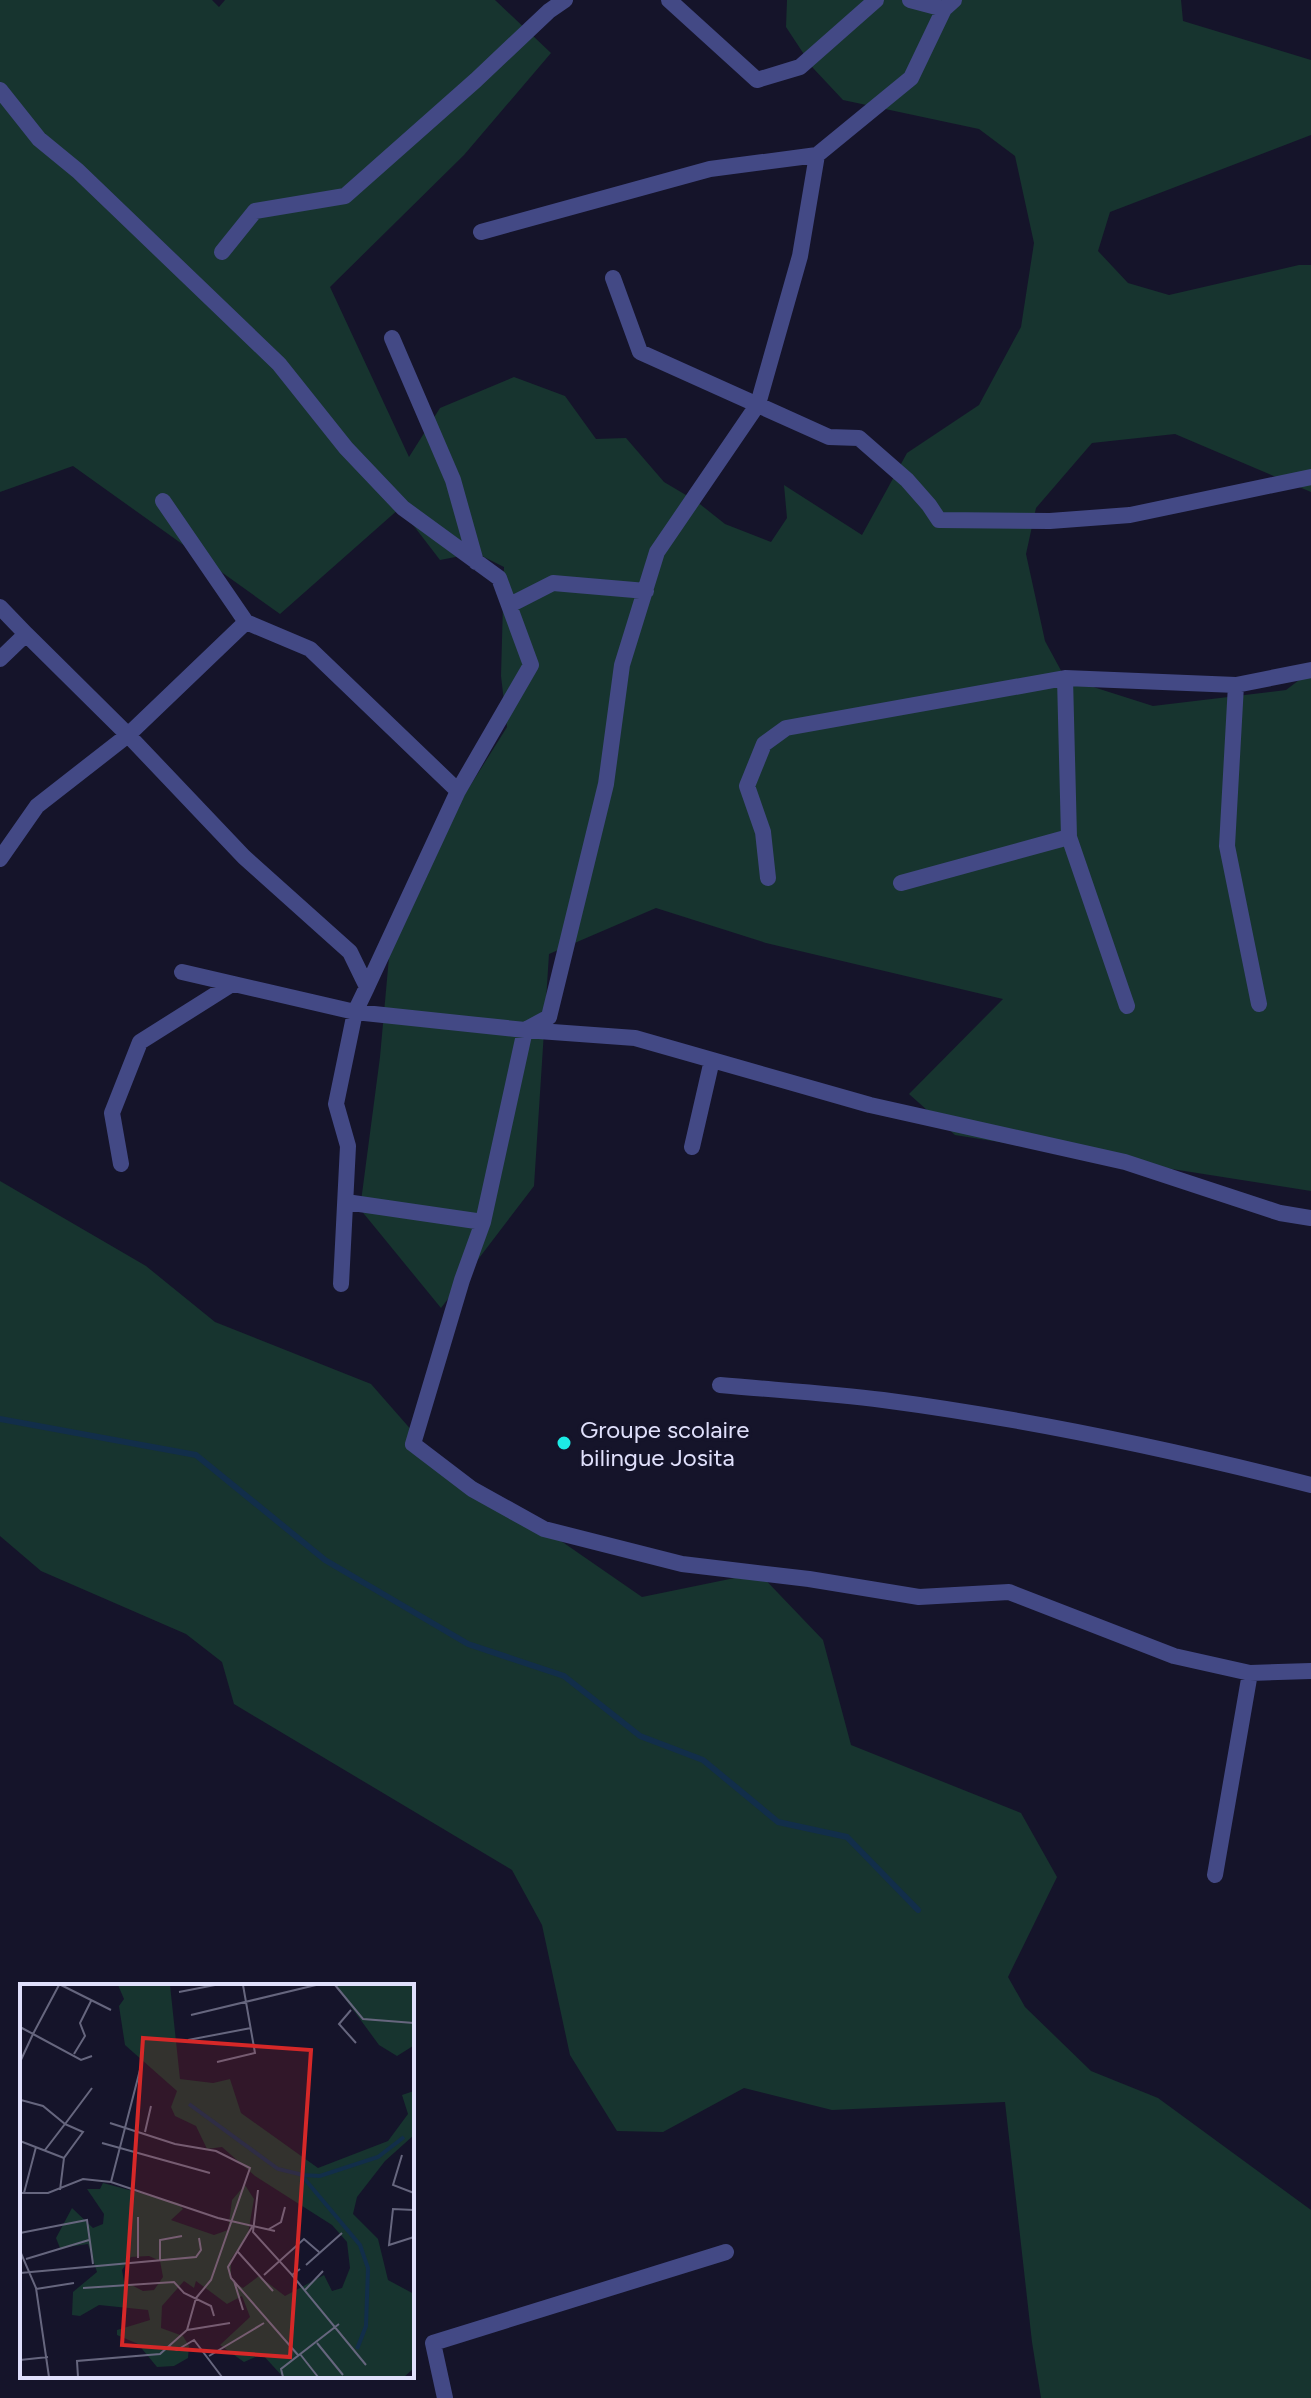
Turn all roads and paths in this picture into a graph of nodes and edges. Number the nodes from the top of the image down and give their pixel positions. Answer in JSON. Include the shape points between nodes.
{"nodes":[{"id":1,"x":565,"y":0,"type":"edge"},
{"id":2,"x":669,"y":0,"type":"edge"},
{"id":3,"x":876,"y":0,"type":"edge"},
{"id":4,"x":910,"y":0,"type":"edge"},
{"id":5,"x":949,"y":5,"type":"edge"},
{"id":6,"x":0,"y":90,"type":"edge"},
{"id":7,"x":817,"y":155,"type":"junction"},
{"id":8,"x":481,"y":232,"type":"dead end"},
{"id":9,"x":222,"y":252,"type":"dead end"},
{"id":10,"x":613,"y":278,"type":"dead end"},
{"id":11,"x":392,"y":338,"type":"dead end"},
{"id":12,"x":758,"y":404,"type":"junction"},
{"id":13,"x":1311,"y":477,"type":"edge"},
{"id":14,"x":163,"y":501,"type":"dead end"},
{"id":15,"x":476,"y":562,"type":"junction"},
{"id":16,"x":646,"y":591,"type":"junction"},
{"id":17,"x":510,"y":605,"type":"junction"},
{"id":18,"x":0,"y":607,"type":"edge"},
{"id":19,"x":246,"y":622,"type":"junction"},
{"id":20,"x":26,"y":634,"type":"junction"},
{"id":21,"x":0,"y":659,"type":"edge"},
{"id":22,"x":1311,"y":670,"type":"edge"},
{"id":23,"x":1065,"y":678,"type":"junction"},
{"id":24,"x":1236,"y":685,"type":"junction"},
{"id":25,"x":128,"y":735,"type":"junction"},
{"id":26,"x":458,"y":791,"type":"junction"},
{"id":27,"x":1069,"y":837,"type":"junction"},
{"id":28,"x":0,"y":859,"type":"edge"},
{"id":29,"x":768,"y":878,"type":"dead end"},
{"id":30,"x":901,"y":883,"type":"dead end"},
{"id":31,"x":182,"y":972,"type":"dead end"},
{"id":32,"x":232,"y":984,"type":"junction"},
{"id":33,"x":367,"y":987,"type":"junction"},
{"id":34,"x":1259,"y":1004,"type":"dead end"},
{"id":35,"x":1127,"y":1006,"type":"dead end"},
{"id":36,"x":355,"y":1012,"type":"junction"},
{"id":37,"x":525,"y":1030,"type":"junction"},
{"id":38,"x":712,"y":1060,"type":"junction"},
{"id":39,"x":692,"y":1147,"type":"dead end"},
{"id":40,"x":121,"y":1164,"type":"dead end"},
{"id":41,"x":346,"y":1202,"type":"junction"},
{"id":42,"x":1311,"y":1218,"type":"edge"},
{"id":43,"x":483,"y":1222,"type":"junction"},
{"id":44,"x":341,"y":1284,"type":"dead end"},
{"id":45,"x":720,"y":1385,"type":"dead end"},
{"id":46,"x":1311,"y":1485,"type":"edge"},
{"id":47,"x":1311,"y":1671,"type":"edge"},
{"id":48,"x":1250,"y":1673,"type":"junction"},
{"id":49,"x":1215,"y":1875,"type":"dead end"},
{"id":50,"x":726,"y":2252,"type":"dead end"},
{"id":51,"x":445,"y":2398,"type":"edge"}],
"edges":[{"from":1,"to":9,"type":"street","via":[[345,196],[255,211]]},
{"from":2,"to":3,"type":"street","via":[[757,80],[800,67]]},
{"from":4,"to":5,"type":"street"},
{"from":5,"to":7,"type":"street","via":[[911,78]]},
{"from":6,"to":15,"type":"street","via":[[39,139],[279,364],[346,448],[403,508]]},
{"from":7,"to":8,"type":"street","via":[[710,169]]},
{"from":7,"to":12,"type":"street","via":[[800,256]]},
{"from":10,"to":12,"type":"street","via":[[640,352]]},
{"from":11,"to":15,"type":"street","via":[[453,480]]},
{"from":12,"to":13,"type":"street","via":[[829,437],[859,438],[907,480],[939,520],[1130,515]]},
{"from":12,"to":16,"type":"street","via":[[657,552]]},
{"from":14,"to":19,"type":"street"},
{"from":15,"to":17,"type":"street","via":[[499,578]]},
{"from":16,"to":17,"type":"street","via":[[553,583]]},
{"from":16,"to":37,"type":"street","via":[[622,665],[606,784],[549,1017]]},
{"from":17,"to":26,"type":"street","via":[[531,665]]},
{"from":18,"to":20,"type":"street"},
{"from":19,"to":25,"type":"street"},
{"from":19,"to":26,"type":"street","via":[[310,649]]},
{"from":20,"to":21,"type":"street"},
{"from":20,"to":25,"type":"street"},
{"from":22,"to":24,"type":"street"},
{"from":23,"to":24,"type":"street"},
{"from":23,"to":27,"type":"street"},
{"from":23,"to":29,"type":"street","via":[[786,728],[764,744],[747,786],[763,832]]},
{"from":24,"to":34,"type":"street","via":[[1227,846]]},
{"from":25,"to":28,"type":"street","via":[[37,806]]},
{"from":25,"to":33,"type":"street","via":[[244,857],[350,952]]},
{"from":26,"to":33,"type":"street"},
{"from":27,"to":30,"type":"street"},
{"from":27,"to":35,"type":"street"},
{"from":31,"to":32,"type":"street"},
{"from":32,"to":36,"type":"street"},
{"from":32,"to":40,"type":"street","via":[[140,1042],[112,1113]]},
{"from":33,"to":36,"type":"street"},
{"from":36,"to":37,"type":"street"},
{"from":36,"to":41,"type":"street","via":[[336,1104],[348,1146]]},
{"from":37,"to":38,"type":"street","via":[[635,1038]]},
{"from":37,"to":43,"type":"street"},
{"from":38,"to":39,"type":"street"},
{"from":38,"to":42,"type":"street","via":[[870,1105],[1125,1162],[1280,1213]]},
{"from":41,"to":43,"type":"street"},
{"from":41,"to":44,"type":"street"},
{"from":43,"to":48,"type":"street","via":[[413,1444],[472,1489],[544,1529],[682,1564],[919,1597],[1009,1592],[1174,1656]]},
{"from":45,"to":46,"type":"street","via":[[881,1400],[1057,1427]]},
{"from":47,"to":48,"type":"street"},
{"from":48,"to":49,"type":"street"},
{"from":50,"to":51,"type":"street","via":[[433,2343]]}]}
